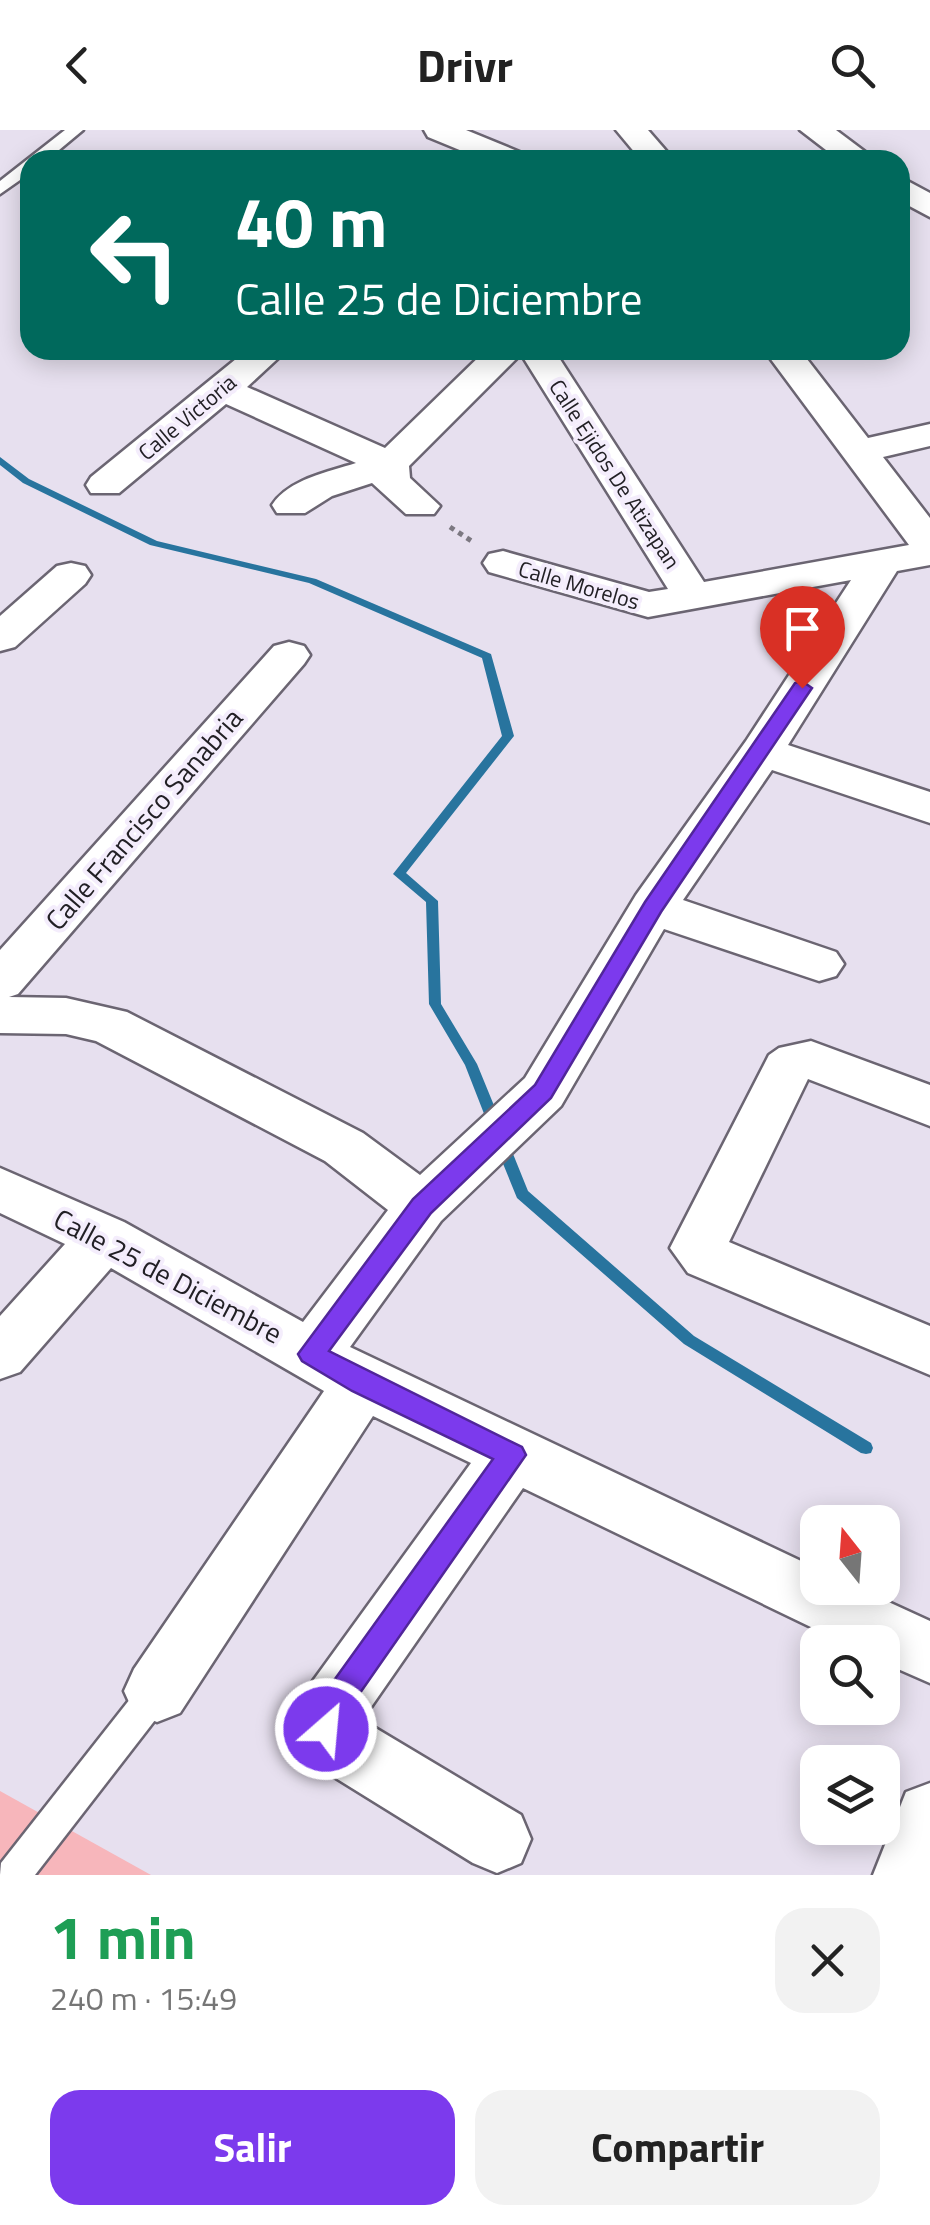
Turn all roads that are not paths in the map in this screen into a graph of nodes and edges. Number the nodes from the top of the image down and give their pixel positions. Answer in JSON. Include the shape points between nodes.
{"nodes":[{"id":1,"x":75,"y":130,"type":"edge"},
{"id":2,"x":439,"y":130,"type":"edge"},
{"id":3,"x":632,"y":130,"type":"edge"},
{"id":4,"x":814,"y":130,"type":"edge"},
{"id":5,"x":49,"y":150,"type":"edge"},
{"id":6,"x":484,"y":150,"type":"edge"},
{"id":7,"x":649,"y":150,"type":"edge"},
{"id":8,"x":845,"y":150,"type":"edge"},
{"id":9,"x":20,"y":173,"type":"edge"},
{"id":10,"x":0,"y":189,"type":"edge"},
{"id":11,"x":257,"y":360,"type":"edge"},
{"id":12,"x":496,"y":360,"type":"edge"},
{"id":13,"x":542,"y":360,"type":"edge"},
{"id":14,"x":790,"y":360,"type":"edge"},
{"id":15,"x":222,"y":388,"type":"junction"},
{"id":16,"x":930,"y":435,"type":"edge"},
{"id":17,"x":859,"y":451,"type":"junction"},
{"id":18,"x":390,"y":464,"type":"junction"},
{"id":19,"x":105,"y":485,"type":"dead end"},
{"id":20,"x":292,"y":506,"type":"dead end"},
{"id":21,"x":420,"y":506,"type":"road end"},
{"id":22,"x":930,"y":545,"type":"edge"},
{"id":23,"x":930,"y":553,"type":"edge"},
{"id":24,"x":883,"y":561,"type":"junction"},
{"id":25,"x":503,"y":563,"type":"road end"},
{"id":26,"x":71,"y":574,"type":"dead end"},
{"id":27,"x":694,"y":598,"type":"junction"},
{"id":28,"x":0,"y":638,"type":"edge"},
{"id":29,"x":288,"y":655,"type":"dead end"},
{"id":30,"x":762,"y":751,"type":"junction"},
{"id":31,"x":930,"y":808,"type":"edge"},
{"id":32,"x":653,"y":907,"type":"junction"},
{"id":33,"x":21,"y":927,"type":"edge"},
{"id":34,"x":819,"y":964,"type":"dead end"},
{"id":35,"x":0,"y":982,"type":"edge"},
{"id":36,"x":0,"y":1014,"type":"edge"},
{"id":37,"x":930,"y":1106,"type":"edge"},
{"id":38,"x":0,"y":1188,"type":"edge"},
{"id":39,"x":422,"y":1206,"type":"junction"},
{"id":40,"x":104,"y":1238,"type":"junction"},
{"id":41,"x":930,"y":1351,"type":"edge"},
{"id":42,"x":0,"y":1355,"type":"edge"},
{"id":43,"x":337,"y":1368,"type":"junction"},
{"id":44,"x":512,"y":1455,"type":"junction"},
{"id":45,"x":930,"y":1653,"type":"edge"},
{"id":46,"x":157,"y":1691,"type":"joint"},
{"id":47,"x":930,"y":1816,"type":"edge"},
{"id":48,"x":497,"y":1838,"type":"dead end"},
{"id":49,"x":13,"y":1875,"type":"edge"},
{"id":50,"x":908,"y":1875,"type":"edge"}],
"edges":[{"from":1,"to":5,"type":"lane"},
{"from":2,"to":6,"type":"street"},
{"from":3,"to":7,"type":"street"},
{"from":4,"to":8,"type":"street"},
{"from":9,"to":10,"type":"lane"},
{"from":11,"to":15,"type":"street","name":"Calle Victoria"},
{"from":12,"to":18,"type":"street"},
{"from":13,"to":27,"type":"street","name":"Calle Ejidos De Atizapan"},
{"from":14,"to":17,"type":"street"},
{"from":15,"to":18,"type":"street"},
{"from":15,"to":19,"type":"street","name":"Calle Victoria"},
{"from":16,"to":17,"type":"street"},
{"from":17,"to":22,"type":"street"},
{"from":18,"to":20,"type":"street","via":[[318,488]]},
{"from":18,"to":21,"type":"street","via":[[391,482]]},
{"from":23,"to":24,"type":"street","name":"Calle Morelos"},
{"from":24,"to":27,"type":"street","name":"Calle Morelos"},
{"from":24,"to":30,"type":"street"},
{"from":25,"to":27,"type":"street","name":"Calle Morelos","via":[[634,604]]},
{"from":26,"to":28,"type":"street"},
{"from":29,"to":33,"type":"street","name":"Calle Francisco Sanabria"},
{"from":30,"to":31,"type":"street"},
{"from":30,"to":32,"type":"street"},
{"from":32,"to":34,"type":"street"},
{"from":32,"to":39,"type":"street","via":[[543,1092]]},
{"from":33,"to":35,"type":"street","name":"Calle Francisco Sanabria"},
{"from":36,"to":39,"type":"street","via":[[110,1025],[344,1148]]},
{"from":37,"to":41,"type":"street","via":[[812,1060],[798,1061],[788,1068],[698,1248]]},
{"from":38,"to":40,"type":"street","name":"Calle 25 de Diciembre"},
{"from":39,"to":43,"type":"street"},
{"from":40,"to":42,"type":"street"},
{"from":40,"to":43,"type":"street","name":"Calle 25 de Diciembre"},
{"from":43,"to":44,"type":"street","name":"Calle 25 de Diciembre"},
{"from":43,"to":46,"type":"street"},
{"from":44,"to":45,"type":"street","name":"Calle 25 de Diciembre"},
{"from":44,"to":48,"type":"street","via":[[333,1707],[326,1729]]},
{"from":46,"to":49,"type":"lane"},
{"from":47,"to":50,"type":"street"}]}
